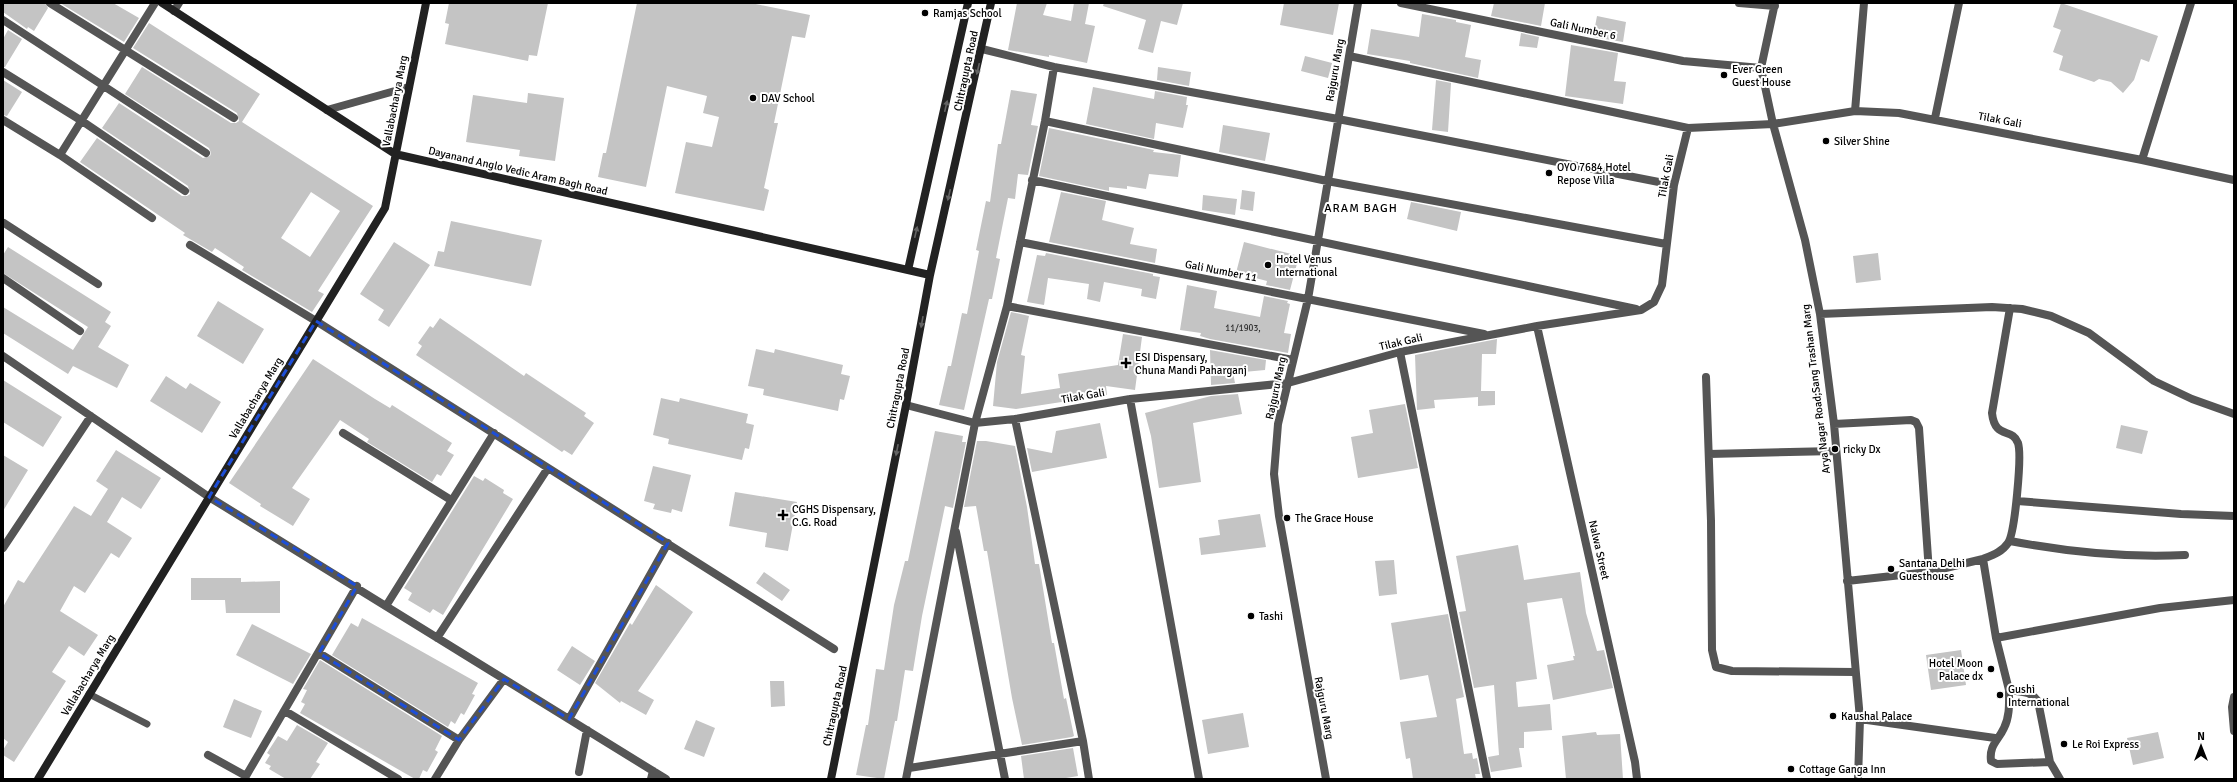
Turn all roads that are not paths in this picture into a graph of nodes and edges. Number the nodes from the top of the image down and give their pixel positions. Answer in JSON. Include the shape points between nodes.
{"nodes":[{"id":1,"x":50,"y":3,"type":"edge"},
{"id":2,"x":155,"y":3,"type":"edge"},
{"id":3,"x":162,"y":3,"type":"edge"},
{"id":4,"x":179,"y":3,"type":"edge"},
{"id":5,"x":426,"y":3,"type":"edge"},
{"id":6,"x":968,"y":3,"type":"edge"},
{"id":7,"x":991,"y":3,"type":"edge"},
{"id":8,"x":1358,"y":3,"type":"edge"},
{"id":9,"x":1401,"y":3,"type":"edge"},
{"id":10,"x":1739,"y":3,"type":"edge"},
{"id":11,"x":1864,"y":3,"type":"edge"},
{"id":12,"x":1959,"y":3,"type":"edge"},
{"id":13,"x":2191,"y":3,"type":"edge"},
{"id":14,"x":1775,"y":5,"type":"edge"},
{"id":15,"x":174,"y":11,"type":"junction"},
{"id":16,"x":3,"y":20,"type":"edge"},
{"id":17,"x":982,"y":49,"type":"junction"},
{"id":18,"x":125,"y":51,"type":"junction"},
{"id":19,"x":1349,"y":56,"type":"junction"},
{"id":20,"x":1054,"y":67,"type":"junction"},
{"id":21,"x":1761,"y":68,"type":"junction"},
{"id":22,"x":3,"y":72,"type":"edge"},
{"id":23,"x":103,"y":86,"type":"junction"},
{"id":24,"x":409,"y":87,"type":"junction"},
{"id":25,"x":327,"y":110,"type":"junction"},
{"id":26,"x":1855,"y":111,"type":"junction"},
{"id":27,"x":234,"y":118,"type":"dead end"},
{"id":28,"x":1935,"y":118,"type":"junction"},
{"id":29,"x":1338,"y":119,"type":"junction"},
{"id":30,"x":82,"y":121,"type":"junction"},
{"id":31,"x":1045,"y":121,"type":"junction"},
{"id":32,"x":4,"y":122,"type":"edge"},
{"id":33,"x":1773,"y":124,"type":"junction"},
{"id":34,"x":1688,"y":128,"type":"junction"},
{"id":35,"x":206,"y":154,"type":"dead end"},
{"id":36,"x":395,"y":154,"type":"junction"},
{"id":37,"x":60,"y":155,"type":"junction"},
{"id":38,"x":2142,"y":160,"type":"junction"},
{"id":39,"x":1032,"y":180,"type":"junction"},
{"id":40,"x":2234,"y":180,"type":"edge"},
{"id":41,"x":1327,"y":181,"type":"junction"},
{"id":42,"x":1674,"y":185,"type":"junction"},
{"id":43,"x":185,"y":191,"type":"dead end"},
{"id":44,"x":152,"y":218,"type":"dead end"},
{"id":45,"x":3,"y":223,"type":"edge"},
{"id":46,"x":1318,"y":241,"type":"junction"},
{"id":47,"x":1020,"y":242,"type":"junction"},
{"id":48,"x":1666,"y":244,"type":"junction"},
{"id":49,"x":190,"y":245,"type":"dead end"},
{"id":50,"x":908,"y":270,"type":"junction"},
{"id":51,"x":930,"y":275,"type":"junction"},
{"id":52,"x":3,"y":278,"type":"edge"},
{"id":53,"x":98,"y":284,"type":"dead end"},
{"id":54,"x":1308,"y":299,"type":"junction"},
{"id":55,"x":1007,"y":306,"type":"junction"},
{"id":56,"x":2010,"y":308,"type":"junction"},
{"id":57,"x":1642,"y":310,"type":"junction"},
{"id":58,"x":1820,"y":314,"type":"junction"},
{"id":59,"x":316,"y":321,"type":"junction"},
{"id":60,"x":1537,"y":326,"type":"junction"},
{"id":61,"x":80,"y":331,"type":"dead end"},
{"id":62,"x":1489,"y":335,"type":"junction"},
{"id":63,"x":1400,"y":352,"type":"junction"},
{"id":64,"x":3,"y":356,"type":"edge"},
{"id":65,"x":1293,"y":360,"type":"junction"},
{"id":66,"x":1706,"y":377,"type":"dead end"},
{"id":67,"x":1288,"y":383,"type":"junction"},
{"id":68,"x":1130,"y":399,"type":"junction"},
{"id":69,"x":906,"y":405,"type":"junction"},
{"id":70,"x":2234,"y":414,"type":"edge"},
{"id":71,"x":91,"y":416,"type":"junction"},
{"id":72,"x":1016,"y":419,"type":"junction"},
{"id":73,"x":975,"y":423,"type":"junction"},
{"id":74,"x":1834,"y":424,"type":"junction"},
{"id":75,"x":494,"y":433,"type":"junction"},
{"id":76,"x":343,"y":434,"type":"dead end"},
{"id":77,"x":1835,"y":451,"type":"junction"},
{"id":78,"x":1709,"y":454,"type":"junction"},
{"id":79,"x":548,"y":468,"type":"junction"},
{"id":80,"x":209,"y":496,"type":"junction"},
{"id":81,"x":451,"y":500,"type":"junction"},
{"id":82,"x":2016,"y":501,"type":"junction"},
{"id":83,"x":2234,"y":516,"type":"edge"},
{"id":84,"x":955,"y":527,"type":"junction"},
{"id":85,"x":2010,"y":541,"type":"junction"},
{"id":86,"x":668,"y":543,"type":"junction"},
{"id":87,"x":3,"y":548,"type":"edge"},
{"id":88,"x":2185,"y":555,"type":"dead end"},
{"id":89,"x":1983,"y":559,"type":"junction"},
{"id":90,"x":1929,"y":572,"type":"junction"},
{"id":91,"x":1847,"y":581,"type":"junction"},
{"id":92,"x":357,"y":586,"type":"junction"},
{"id":93,"x":2234,"y":600,"type":"edge"},
{"id":94,"x":386,"y":606,"type":"junction"},
{"id":95,"x":437,"y":638,"type":"junction"},
{"id":96,"x":1996,"y":638,"type":"junction"},
{"id":97,"x":834,"y":649,"type":"dead end"},
{"id":98,"x":319,"y":653,"type":"junction"},
{"id":99,"x":1855,"y":672,"type":"junction"},
{"id":100,"x":504,"y":679,"type":"junction"},
{"id":101,"x":2009,"y":690,"type":"junction"},
{"id":102,"x":89,"y":694,"type":"junction"},
{"id":103,"x":2234,"y":697,"type":"edge"},
{"id":104,"x":286,"y":711,"type":"junction"},
{"id":105,"x":569,"y":719,"type":"junction"},
{"id":106,"x":1860,"y":719,"type":"junction"},
{"id":107,"x":147,"y":724,"type":"dead end"},
{"id":108,"x":587,"y":730,"type":"junction"},
{"id":109,"x":2234,"y":731,"type":"edge"},
{"id":110,"x":1996,"y":738,"type":"junction"},
{"id":111,"x":459,"y":740,"type":"junction"},
{"id":112,"x":1083,"y":741,"type":"junction"},
{"id":113,"x":1000,"y":752,"type":"junction"},
{"id":114,"x":208,"y":755,"type":"dead end"},
{"id":115,"x":2050,"y":762,"type":"junction"},
{"id":116,"x":909,"y":768,"type":"junction"},
{"id":117,"x":579,"y":772,"type":"dead end"},
{"id":118,"x":652,"y":775,"type":"edge"},
{"id":119,"x":247,"y":778,"type":"edge"},
{"id":120,"x":38,"y":779,"type":"edge"},
{"id":121,"x":398,"y":779,"type":"edge"},
{"id":122,"x":435,"y":779,"type":"edge"},
{"id":123,"x":666,"y":779,"type":"edge"},
{"id":124,"x":831,"y":779,"type":"edge"},
{"id":125,"x":906,"y":779,"type":"edge"},
{"id":126,"x":1005,"y":779,"type":"edge"},
{"id":127,"x":1089,"y":779,"type":"edge"},
{"id":128,"x":1199,"y":779,"type":"edge"},
{"id":129,"x":1326,"y":779,"type":"edge"},
{"id":130,"x":1486,"y":779,"type":"edge"},
{"id":131,"x":1637,"y":779,"type":"edge"},
{"id":132,"x":1858,"y":779,"type":"edge"},
{"id":133,"x":2060,"y":779,"type":"edge"}],
"edges":[{"from":1,"to":18,"type":"street"},
{"from":2,"to":18,"type":"street"},
{"from":3,"to":15,"type":"street","name":"Dayanand Anglo Vedic Aram Bagh Road"},
{"from":4,"to":15,"type":"street"},
{"from":5,"to":24,"type":"street","name":"Vallabacharya Marg"},
{"from":50,"to":6,"type":"street","name":"Chitragupta Road","one_way":true},
{"from":7,"to":17,"type":"street","name":"Chitragupta Road"},
{"from":8,"to":19,"type":"street","name":"Rajguru Marg"},
{"from":9,"to":21,"type":"street","name":"Gali Number 6","via":[[1683,62]]},
{"from":10,"to":14,"type":"street"},
{"from":11,"to":26,"type":"street"},
{"from":12,"to":28,"type":"street"},
{"from":13,"to":38,"type":"street"},
{"from":14,"to":21,"type":"street","name":"Arya Nagar Road;Sang Trashan Marg"},
{"from":15,"to":25,"type":"street","name":"Dayanand Anglo Vedic Aram Bagh Road"},
{"from":16,"to":23,"type":"street"},
{"from":17,"to":20,"type":"street"},
{"from":17,"to":51,"type":"street","name":"Chitragupta Road","one_way":true},
{"from":18,"to":23,"type":"street"},
{"from":18,"to":27,"type":"street"},
{"from":19,"to":29,"type":"street","name":"Rajguru Marg"},
{"from":19,"to":34,"type":"street","name":"Tilak Gali"},
{"from":20,"to":29,"type":"street"},
{"from":20,"to":31,"type":"street"},
{"from":21,"to":33,"type":"street","name":"Arya Nagar Road;Sang Trashan Marg"},
{"from":22,"to":30,"type":"street"},
{"from":23,"to":30,"type":"street"},
{"from":23,"to":35,"type":"street"},
{"from":24,"to":25,"type":"street"},
{"from":24,"to":36,"type":"street","name":"Vallabacharya Marg"},
{"from":25,"to":36,"type":"street","name":"Dayanand Anglo Vedic Aram Bagh Road"},
{"from":26,"to":28,"type":"street","name":"Tilak Gali"},
{"from":26,"to":33,"type":"street","name":"Tilak Gali"},
{"from":28,"to":38,"type":"street","name":"Tilak Gali"},
{"from":29,"to":41,"type":"street","name":"Rajguru Marg"},
{"from":29,"to":42,"type":"street"},
{"from":30,"to":37,"type":"street"},
{"from":30,"to":43,"type":"street"},
{"from":31,"to":39,"type":"street"},
{"from":31,"to":41,"type":"street"},
{"from":32,"to":37,"type":"street"},
{"from":33,"to":34,"type":"street","name":"Tilak Gali"},
{"from":33,"to":58,"type":"street","name":"Arya Nagar Road;Sang Trashan Marg","via":[[1805,240]]},
{"from":34,"to":42,"type":"street","name":"Tilak Gali"},
{"from":36,"to":50,"type":"street","name":"Dayanand Anglo Vedic Aram Bagh Road"},
{"from":36,"to":59,"type":"street","name":"Vallabacharya Marg","via":[[385,208]]},
{"from":37,"to":44,"type":"street"},
{"from":38,"to":40,"type":"street","name":"Tilak Gali"},
{"from":39,"to":46,"type":"street"},
{"from":39,"to":47,"type":"street"},
{"from":41,"to":46,"type":"street","name":"Rajguru Marg"},
{"from":41,"to":48,"type":"street"},
{"from":42,"to":48,"type":"street","name":"Tilak Gali"},
{"from":45,"to":53,"type":"street"},
{"from":46,"to":54,"type":"street","name":"Rajguru Marg"},
{"from":46,"to":57,"type":"street"},
{"from":47,"to":54,"type":"street","name":"Gali Number 11"},
{"from":47,"to":55,"type":"street"},
{"from":48,"to":57,"type":"street","name":"Tilak Gali","via":[[1662,285],[1654,302]]},
{"from":49,"to":59,"type":"street"},
{"from":50,"to":51,"type":"street","name":"Dayanand Anglo Vedic Aram Bagh Road"},
{"from":51,"to":69,"type":"street","name":"Chitragupta Road","one_way":true},
{"from":52,"to":61,"type":"street"},
{"from":54,"to":62,"type":"street","name":"Gali Number 11"},
{"from":54,"to":65,"type":"street","name":"Rajguru Marg"},
{"from":55,"to":65,"type":"street"},
{"from":55,"to":73,"type":"street"},
{"from":56,"to":58,"type":"street","via":[[1954,307]]},
{"from":56,"to":70,"type":"street","via":[[2051,316],[2089,333],[2154,381],[2192,399]]},
{"from":56,"to":82,"type":"street","via":[[1992,413],[1993,422],[1999,431],[2017,441],[2019,451]]},
{"from":57,"to":60,"type":"street","name":"Tilak Gali"},
{"from":58,"to":74,"type":"street","name":"Arya Nagar Road;Sang Trashan Marg"},
{"from":59,"to":75,"type":"street"},
{"from":59,"to":80,"type":"street","name":"Vallabacharya Marg"},
{"from":60,"to":62,"type":"street","name":"Tilak Gali"},
{"from":60,"to":131,"type":"street","name":"Nalwa Street","via":[[1636,762]]},
{"from":62,"to":63,"type":"street","name":"Tilak Gali"},
{"from":63,"to":67,"type":"street","name":"Tilak Gali"},
{"from":63,"to":130,"type":"street"},
{"from":64,"to":71,"type":"street"},
{"from":65,"to":67,"type":"street","name":"Rajguru Marg"},
{"from":66,"to":78,"type":"street"},
{"from":67,"to":68,"type":"street","name":"Tilak Gali"},
{"from":67,"to":129,"type":"street","name":"Rajguru Marg","via":[[1278,424],[1274,474],[1284,546]]},
{"from":68,"to":72,"type":"street","name":"Tilak Gali"},
{"from":68,"to":128,"type":"street"},
{"from":69,"to":73,"type":"street"},
{"from":69,"to":124,"type":"street","name":"Chitragupta Road","one_way":true},
{"from":71,"to":80,"type":"street"},
{"from":71,"to":87,"type":"street"},
{"from":72,"to":73,"type":"street","name":"Tilak Gali"},
{"from":72,"to":112,"type":"street"},
{"from":73,"to":84,"type":"street"},
{"from":74,"to":77,"type":"street","name":"Arya Nagar Road;Sang Trashan Marg"},
{"from":74,"to":90,"type":"street","via":[[1911,420],[1916,422],[1919,428]]},
{"from":75,"to":79,"type":"street"},
{"from":75,"to":81,"type":"street"},
{"from":76,"to":81,"type":"street"},
{"from":77,"to":78,"type":"street"},
{"from":77,"to":91,"type":"street","name":"Arya Nagar Road;Sang Trashan Marg"},
{"from":78,"to":99,"type":"street","via":[[1712,650],[1716,667],[1732,671]]},
{"from":79,"to":86,"type":"street"},
{"from":79,"to":95,"type":"street"},
{"from":80,"to":92,"type":"street"},
{"from":80,"to":102,"type":"street","name":"Vallabacharya Marg"},
{"from":81,"to":94,"type":"street"},
{"from":82,"to":83,"type":"street"},
{"from":82,"to":85,"type":"street"},
{"from":84,"to":113,"type":"street"},
{"from":84,"to":116,"type":"street"},
{"from":85,"to":88,"type":"street","via":[[2051,549],[2126,556]]},
{"from":85,"to":89,"type":"street","via":[[2003,550]]},
{"from":86,"to":97,"type":"street"},
{"from":86,"to":105,"type":"street"},
{"from":89,"to":90,"type":"street"},
{"from":89,"to":96,"type":"street"},
{"from":90,"to":91,"type":"street"},
{"from":91,"to":99,"type":"street","name":"Arya Nagar Road;Sang Trashan Marg"},
{"from":92,"to":94,"type":"street"},
{"from":92,"to":98,"type":"street"},
{"from":93,"to":96,"type":"street","via":[[2160,608]]},
{"from":94,"to":95,"type":"street"},
{"from":95,"to":100,"type":"street"},
{"from":96,"to":101,"type":"street"},
{"from":98,"to":104,"type":"street"},
{"from":98,"to":111,"type":"street"},
{"from":99,"to":106,"type":"street","name":"Arya Nagar Road;Sang Trashan Marg"},
{"from":100,"to":105,"type":"street"},
{"from":100,"to":111,"type":"street"},
{"from":101,"to":110,"type":"street","via":[[2009,714],[2004,728]]},
{"from":101,"to":115,"type":"street","via":[[2027,692],[2034,695],[2038,701]]},
{"from":102,"to":107,"type":"lane"},
{"from":102,"to":120,"type":"street","name":"Vallabacharya Marg"},
{"from":103,"to":109,"type":"street"},
{"from":104,"to":119,"type":"street"},
{"from":104,"to":121,"type":"street"},
{"from":105,"to":108,"type":"street"},
{"from":106,"to":110,"type":"street"},
{"from":106,"to":132,"type":"street","name":"Arya Nagar Road;Sang Trashan Marg"},
{"from":108,"to":117,"type":"street"},
{"from":108,"to":118,"type":"street"},
{"from":110,"to":115,"type":"street","via":[[1990,754],[1992,762]]},
{"from":111,"to":122,"type":"street"},
{"from":112,"to":113,"type":"street"},
{"from":112,"to":127,"type":"street"},
{"from":113,"to":116,"type":"street"},
{"from":113,"to":126,"type":"street"},
{"from":114,"to":119,"type":"street"},
{"from":115,"to":133,"type":"street"},
{"from":116,"to":125,"type":"street"},
{"from":118,"to":123,"type":"street"}]}
